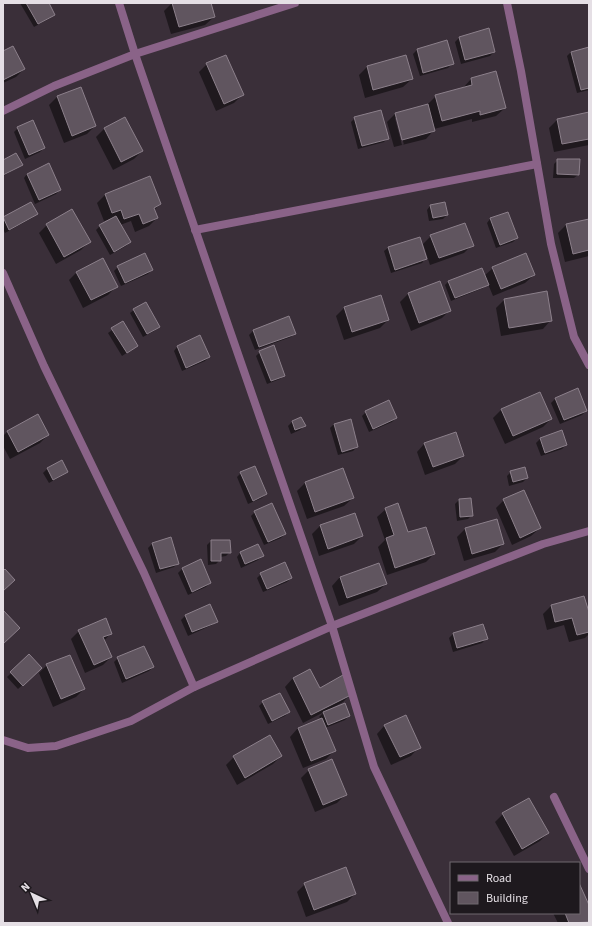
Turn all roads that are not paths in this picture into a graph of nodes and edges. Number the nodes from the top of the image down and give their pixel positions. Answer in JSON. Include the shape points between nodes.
{"nodes":[{"id":1,"x":119,"y":3,"type":"edge"},
{"id":2,"x":295,"y":3,"type":"edge"},
{"id":3,"x":507,"y":3,"type":"edge"},
{"id":4,"x":135,"y":54,"type":"junction"},
{"id":5,"x":3,"y":111,"type":"edge"},
{"id":6,"x":537,"y":164,"type":"junction"},
{"id":7,"x":195,"y":230,"type":"junction"},
{"id":8,"x":3,"y":273,"type":"edge"},
{"id":9,"x":589,"y":364,"type":"edge"},
{"id":10,"x":589,"y":531,"type":"edge"},
{"id":11,"x":332,"y":626,"type":"junction"},
{"id":12,"x":194,"y":687,"type":"junction"},
{"id":13,"x":3,"y":740,"type":"edge"},
{"id":14,"x":554,"y":797,"type":"dead end"},
{"id":15,"x":589,"y":869,"type":"edge"},
{"id":16,"x":448,"y":923,"type":"edge"}],
"edges":[{"from":1,"to":4,"type":"street"},
{"from":2,"to":4,"type":"street"},
{"from":3,"to":6,"type":"street"},
{"from":4,"to":5,"type":"street","via":[[54,86]]},
{"from":4,"to":7,"type":"street"},
{"from":6,"to":7,"type":"street"},
{"from":6,"to":9,"type":"street","via":[[551,244],[574,338]]},
{"from":7,"to":11,"type":"street"},
{"from":8,"to":12,"type":"street"},
{"from":10,"to":11,"type":"street","via":[[543,544]]},
{"from":11,"to":12,"type":"street"},
{"from":11,"to":16,"type":"street","via":[[374,767]]},
{"from":12,"to":13,"type":"street","via":[[131,721],[56,746],[28,748]]},
{"from":14,"to":15,"type":"street"}]}
